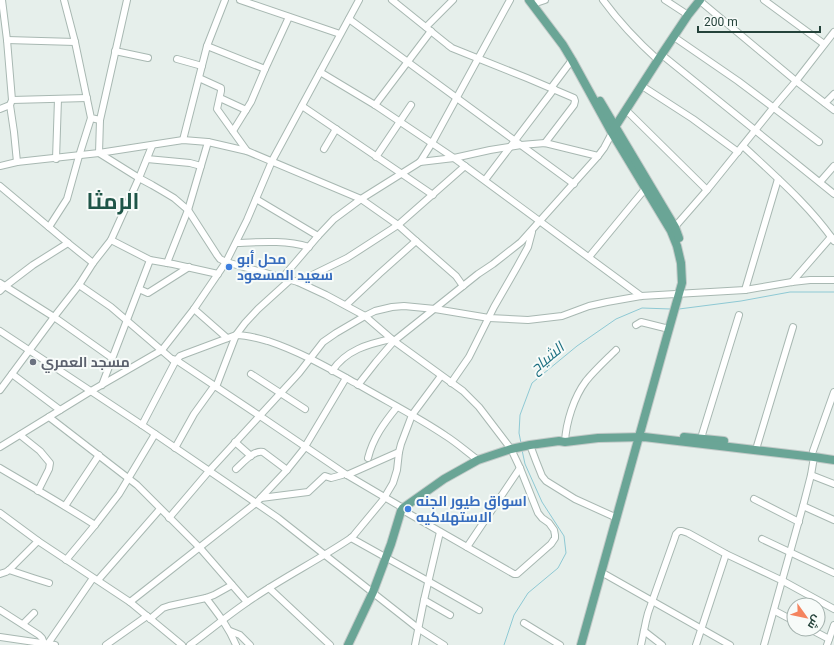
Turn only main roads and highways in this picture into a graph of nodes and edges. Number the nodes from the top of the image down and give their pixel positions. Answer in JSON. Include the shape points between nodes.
{"nodes":[{"id":1,"x":700,"y":0,"type":"edge"},
{"id":2,"x":533,"y":1,"type":"edge"},
{"id":3,"x":624,"y":112,"type":"junction"},
{"id":4,"x":608,"y":114,"type":"junction"},
{"id":5,"x":614,"y":130,"type":"junction"},
{"id":6,"x":673,"y":229,"type":"junction"},
{"id":7,"x":675,"y":313,"type":"junction"},
{"id":8,"x":642,"y":434,"type":"junction"},
{"id":9,"x":813,"y":454,"type":"junction"},
{"id":10,"x":834,"y":455,"type":"edge"},
{"id":11,"x":834,"y":460,"type":"edge"},
{"id":12,"x":603,"y":573,"type":"junction"},
{"id":13,"x":348,"y":645,"type":"edge"},
{"id":14,"x":581,"y":645,"type":"edge"},
{"id":15,"x":586,"y":645,"type":"edge"}],
"edges":[{"from":1,"to":3,"type":"main road"},
{"from":2,"to":4,"type":"main road","via":[[561,36]]},
{"from":2,"to":5,"type":"main road"},
{"from":3,"to":4,"type":"main road","via":[[618,115]]},
{"from":3,"to":5,"type":"main road"},
{"from":4,"to":5,"type":"main road"},
{"from":5,"to":6,"type":"main road"},
{"from":5,"to":6,"type":"main road","via":[[645,189]]},
{"from":6,"to":7,"type":"main road","via":[[681,263],[682,283],[681,297]]},
{"from":7,"to":8,"type":"main road"},
{"from":7,"to":8,"type":"main road"},
{"from":8,"to":9,"type":"main road"},
{"from":8,"to":9,"type":"main road","via":[[701,438]]},
{"from":8,"to":12,"type":"main road"},
{"from":8,"to":12,"type":"main road","via":[[616,518]]},
{"from":8,"to":13,"type":"main road","via":[[598,433],[513,448],[478,460],[444,478],[404,510],[373,592]]},
{"from":9,"to":10,"type":"main road"},
{"from":9,"to":11,"type":"main road"},
{"from":12,"to":14,"type":"main road"},
{"from":12,"to":15,"type":"main road"}]}
